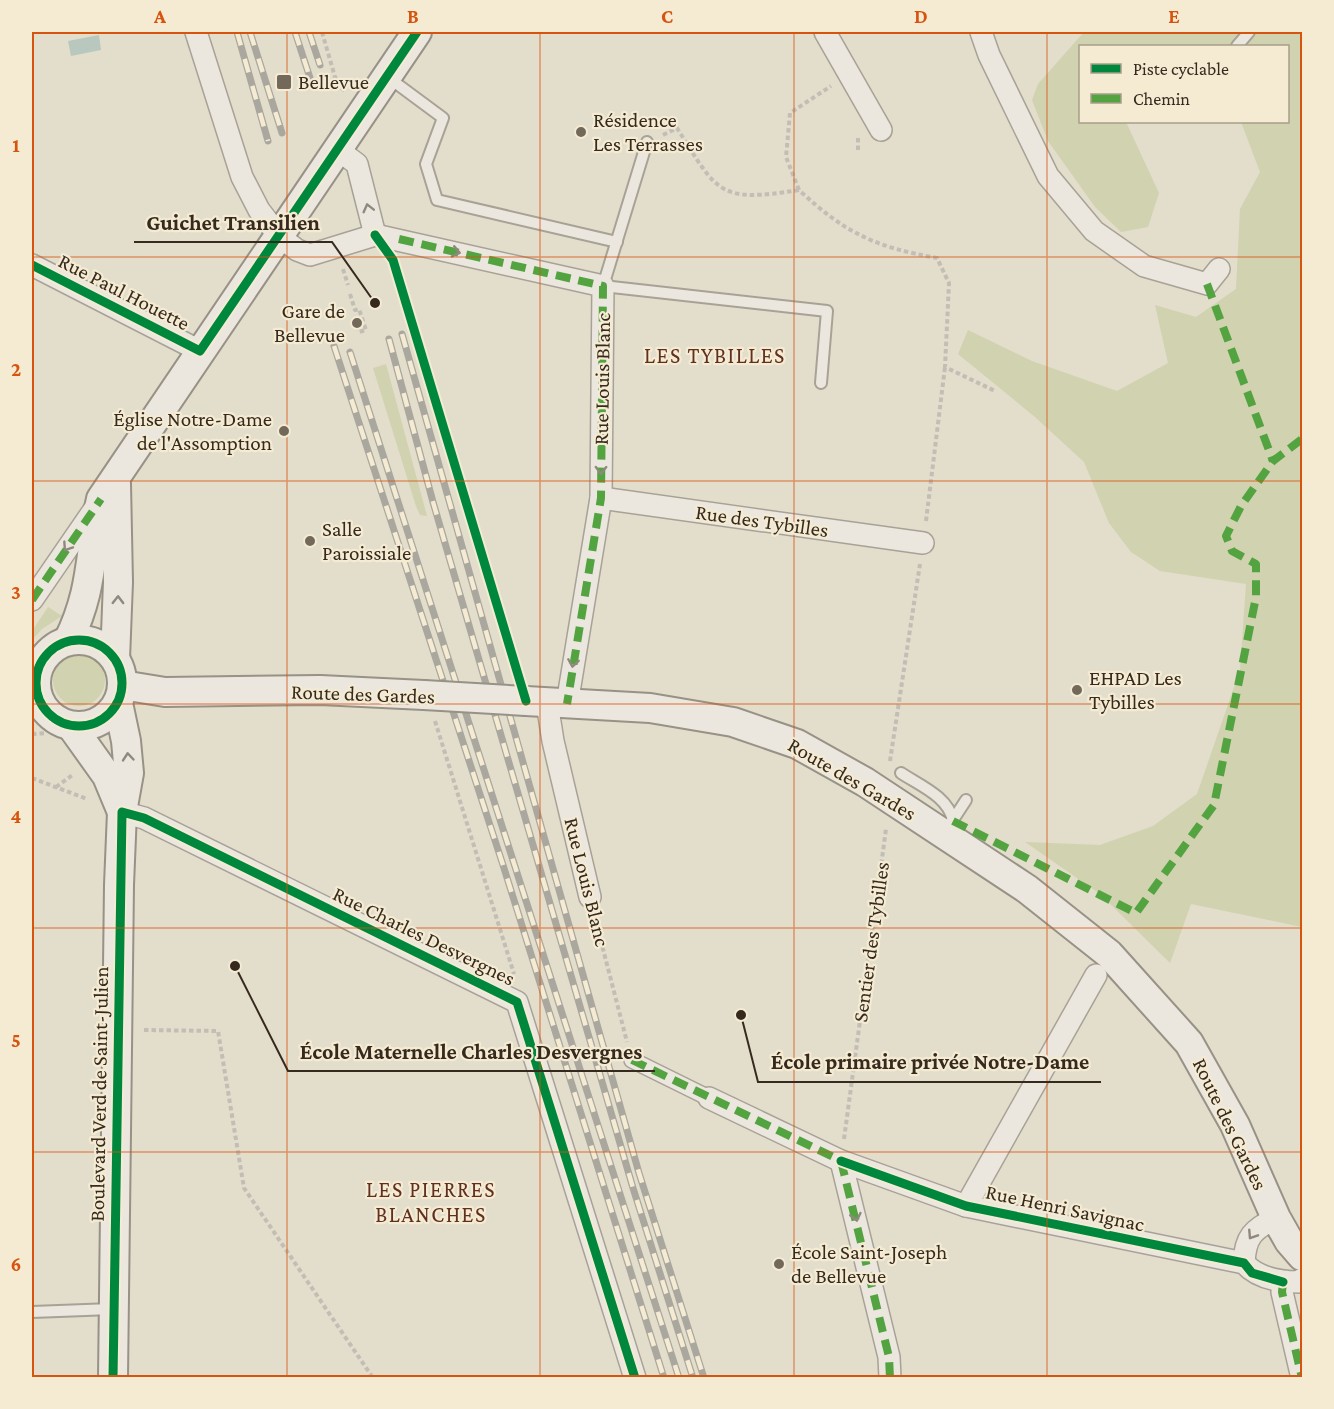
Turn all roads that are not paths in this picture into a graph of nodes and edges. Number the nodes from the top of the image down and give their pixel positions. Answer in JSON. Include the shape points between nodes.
{"nodes":[{"id":1,"x":196,"y":32,"type":"edge"},
{"id":2,"x":417,"y":32,"type":"edge"},
{"id":3,"x":825,"y":32,"type":"edge"},
{"id":4,"x":981,"y":32,"type":"edge"},
{"id":5,"x":1249,"y":32,"type":"edge"},
{"id":6,"x":1238,"y":45,"type":"edge"},
{"id":7,"x":386,"y":76,"type":"junction"},
{"id":8,"x":881,"y":130,"type":"dead end"},
{"id":9,"x":647,"y":142,"type":"road end"},
{"id":10,"x":338,"y":149,"type":"junction"},
{"id":11,"x":375,"y":235,"type":"junction"},
{"id":12,"x":279,"y":236,"type":"junction"},
{"id":13,"x":616,"y":242,"type":"junction"},
{"id":14,"x":32,"y":265,"type":"edge"},
{"id":15,"x":1220,"y":269,"type":"dead end"},
{"id":16,"x":603,"y":286,"type":"junction"},
{"id":17,"x":200,"y":351,"type":"junction"},
{"id":18,"x":821,"y":383,"type":"dead end"},
{"id":19,"x":108,"y":487,"type":"junction"},
{"id":20,"x":601,"y":498,"type":"junction"},
{"id":21,"x":923,"y":543,"type":"dead end"},
{"id":22,"x":32,"y":600,"type":"edge"},
{"id":23,"x":68,"y":641,"type":"junction"},
{"id":24,"x":35,"y":661,"type":"edge"},
{"id":25,"x":118,"y":682,"type":"junction"},
{"id":26,"x":547,"y":703,"type":"junction"},
{"id":27,"x":53,"y":723,"type":"edge"},
{"id":28,"x":901,"y":773,"type":"dead end"},
{"id":29,"x":966,"y":800,"type":"dead end"},
{"id":30,"x":122,"y":812,"type":"junction"},
{"id":31,"x":949,"y":827,"type":"junction"},
{"id":32,"x":590,"y":897,"type":"road end"},
{"id":33,"x":1096,"y":975,"type":"dead end"},
{"id":34,"x":632,"y":1060,"type":"road end"},
{"id":35,"x":709,"y":1098,"type":"joint"},
{"id":36,"x":841,"y":1161,"type":"junction"},
{"id":37,"x":966,"y":1206,"type":"junction"},
{"id":38,"x":1276,"y":1218,"type":"junction"},
{"id":39,"x":1302,"y":1256,"type":"edge"},
{"id":40,"x":1244,"y":1263,"type":"junction"},
{"id":41,"x":1293,"y":1281,"type":"edge"},
{"id":42,"x":113,"y":1309,"type":"junction"},
{"id":43,"x":32,"y":1312,"type":"edge"},
{"id":44,"x":113,"y":1377,"type":"edge"},
{"id":45,"x":635,"y":1377,"type":"edge"},
{"id":46,"x":890,"y":1377,"type":"edge"},
{"id":47,"x":1302,"y":1377,"type":"edge"}],
"edges":[{"from":1,"to":12,"type":"street","name":"Rue Louis Blanc","via":[[242,177],[259,210]]},
{"from":2,"to":7,"type":"main road"},
{"from":3,"to":8,"type":"street"},
{"from":4,"to":15,"type":"street","via":[[1048,176],[1094,231],[1144,266],[1207,284]]},
{"from":5,"to":6,"type":"lane"},
{"from":7,"to":10,"type":"main road"},
{"from":7,"to":13,"type":"lane","via":[[443,118],[426,164],[437,200]]},
{"from":9,"to":13,"type":"lane"},
{"from":11,"to":10,"type":"street","one_way":true,"via":[[357,164]]},
{"from":10,"to":12,"type":"main road"},
{"from":11,"to":12,"type":"street","name":"Rue Louis Blanc","via":[[310,255]]},
{"from":11,"to":16,"type":"street","name":"Rue Louis Blanc","one_way":true},
{"from":12,"to":17,"type":"main road"},
{"from":13,"to":16,"type":"lane"},
{"from":14,"to":17,"type":"street","name":"Rue Paul Houette"},
{"from":16,"to":18,"type":"lane","via":[[827,311]]},
{"from":16,"to":20,"type":"street","name":"Rue Louis Blanc","one_way":true},
{"from":17,"to":19,"type":"main road"},
{"from":19,"to":22,"type":"street","one_way":true},
{"from":19,"to":23,"type":"main road","via":[[94,530],[90,581],[81,615]]},
{"from":25,"to":19,"type":"main road","name":"Boulevard Verd de Saint-Julien","one_way":true,"via":[[118,582]]},
{"from":20,"to":21,"type":"street","name":"Rue des Tybilles"},
{"from":20,"to":26,"type":"street","name":"Rue Louis Blanc","one_way":true},
{"from":23,"to":24,"type":"main road"},
{"from":23,"to":25,"type":"main road","via":[[86,640],[102,646]]},
{"from":24,"to":27,"type":"main road","via":[[36,693]]},
{"from":25,"to":26,"type":"main road","name":"Route des Gardes","bridge":true,"via":[[165,692],[320,690]]},
{"from":25,"to":27,"type":"main road","via":[[107,717],[90,726]]},
{"from":30,"to":25,"type":"main road","name":"Boulevard Verd de Saint-Julien","one_way":true,"via":[[129,773]]},
{"from":26,"to":31,"type":"main road","name":"Route des Gardes","via":[[650,708],[733,722],[797,744]]},
{"from":26,"to":32,"type":"street","name":"Rue Louis Blanc"},
{"from":27,"to":30,"type":"main road","name":"Boulevard Verd de Saint-Julien","via":[[107,776]]},
{"from":28,"to":31,"type":"lane","via":[[949,807]]},
{"from":29,"to":31,"type":"lane"},
{"from":30,"to":42,"type":"main road","name":"Boulevard Verd de Saint-Julien"},
{"from":30,"to":45,"type":"street","name":"Rue Charles Desvergnes","via":[[144,818],[517,1002]]},
{"from":31,"to":38,"type":"main road","name":"Route des Gardes","via":[[1109,954],[1189,1043],[1235,1125]]},
{"from":33,"to":37,"type":"street"},
{"from":34,"to":35,"type":"street","name":"Rue Henri Savignac"},
{"from":35,"to":36,"type":"street","name":"Rue Henri Savignac"},
{"from":36,"to":37,"type":"street","name":"Rue Henri Savignac"},
{"from":36,"to":46,"type":"street","one_way":true,"via":[[889,1357]]},
{"from":37,"to":40,"type":"street","name":"Rue Henri Savignac"},
{"from":38,"to":39,"type":"main road","name":"Route des Gardes"},
{"from":38,"to":40,"type":"street","one_way":true,"via":[[1257,1227],[1245,1247]]},
{"from":40,"to":41,"type":"street","name":"Rue Henri Savignac","via":[[1252,1273]]},
{"from":41,"to":47,"type":"street","via":[[1282,1292]]},
{"from":42,"to":43,"type":"lane"},
{"from":42,"to":44,"type":"main road","name":"Boulevard Verd de Saint-Julien"}]}
